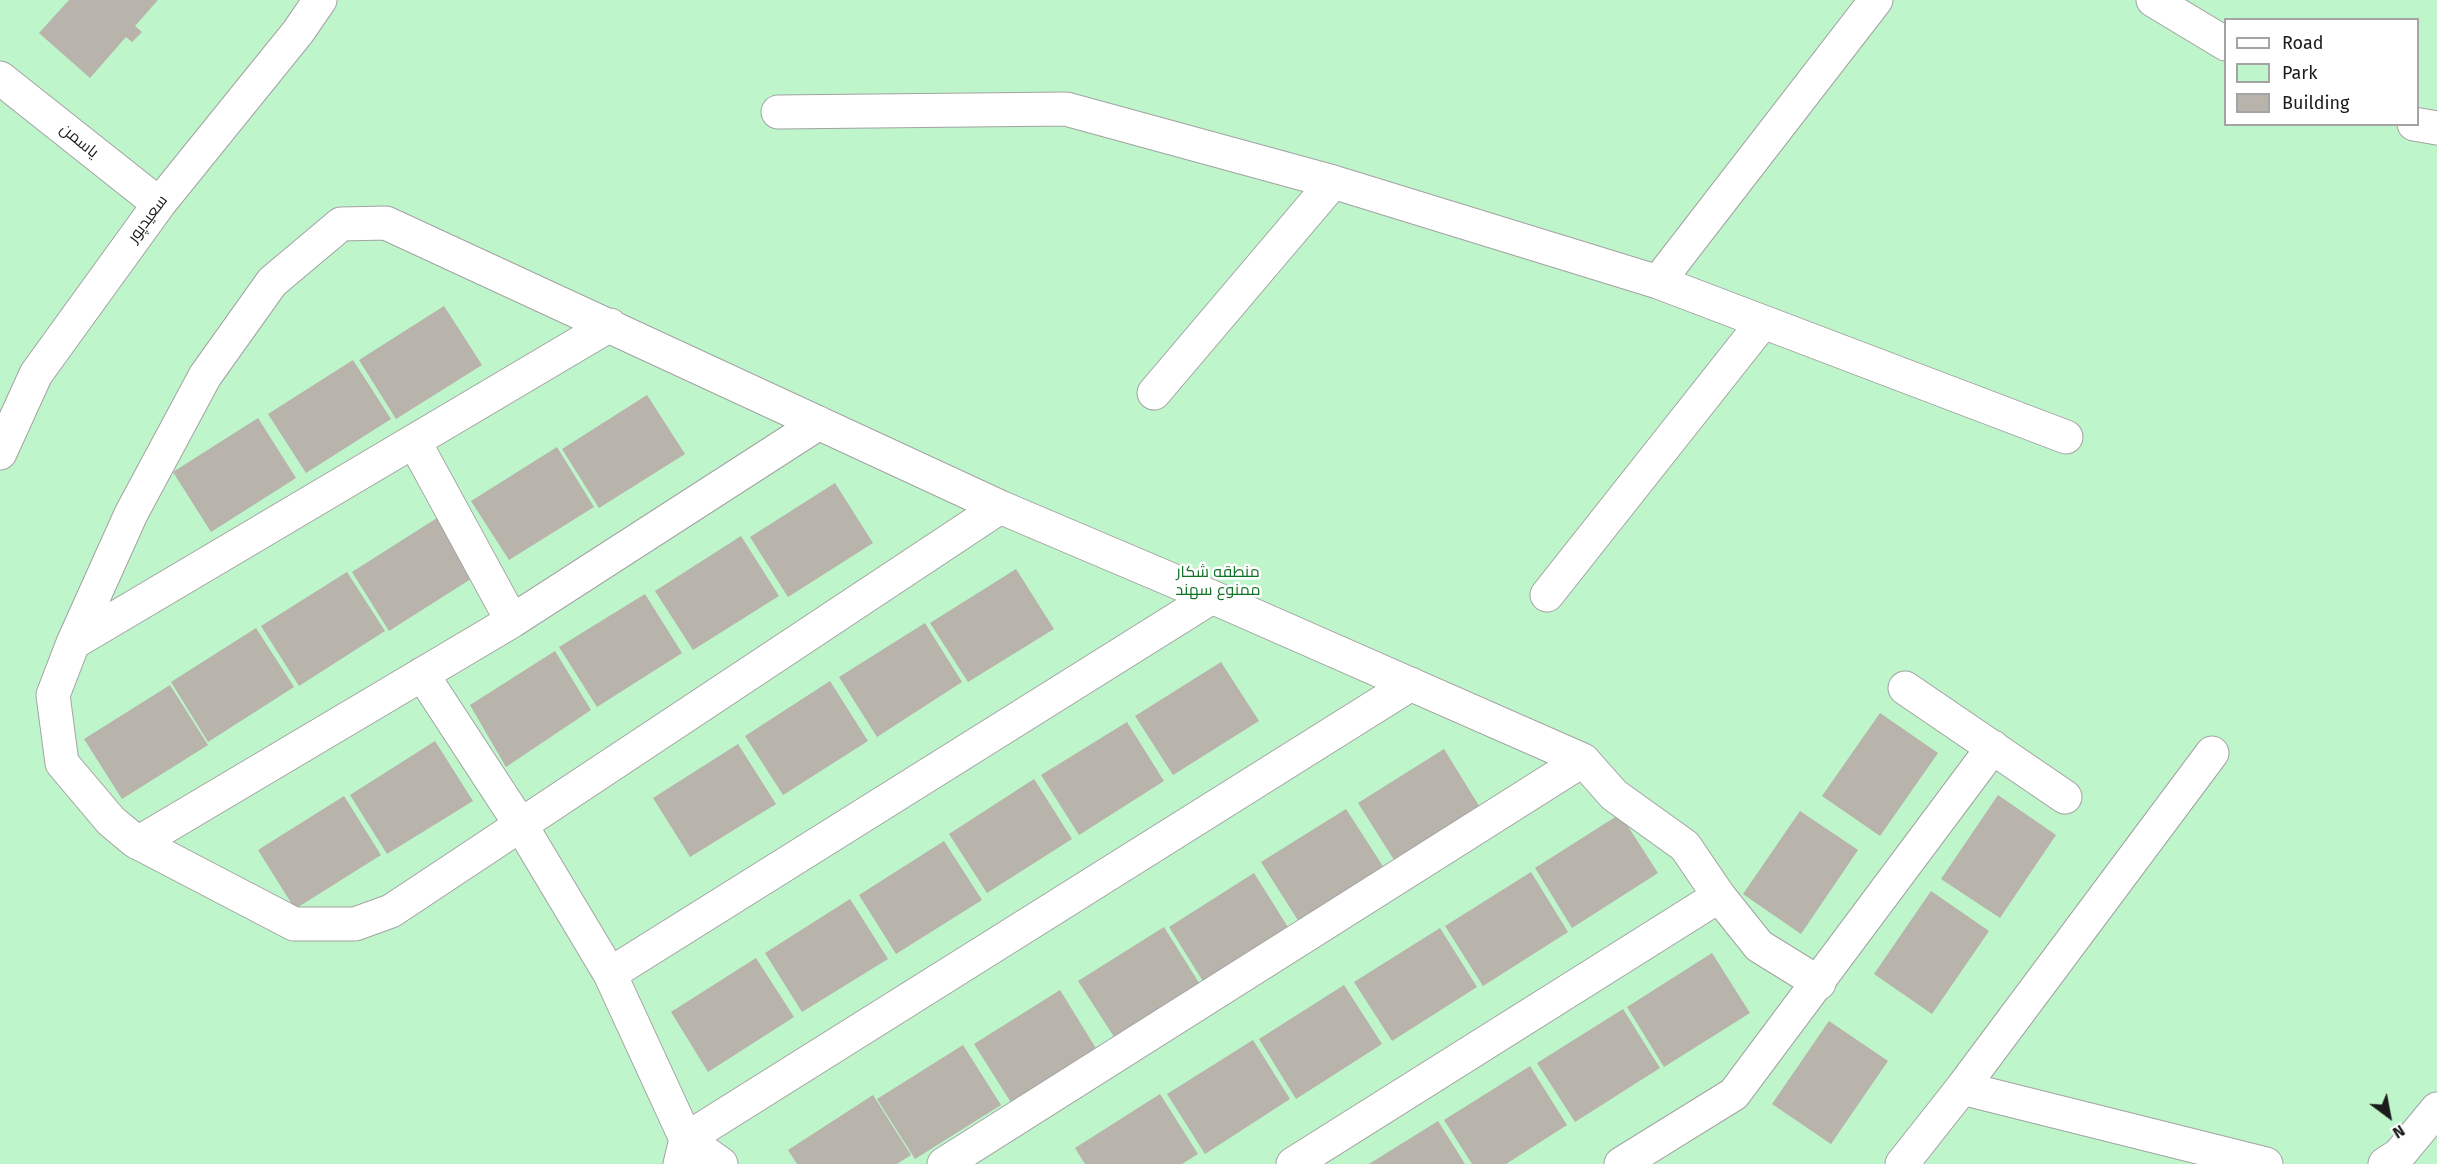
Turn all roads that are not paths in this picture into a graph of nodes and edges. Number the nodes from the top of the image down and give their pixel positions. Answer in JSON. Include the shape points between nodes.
{"nodes":[{"id":1,"x":320,"y":0,"type":"edge"},
{"id":2,"x":1876,"y":0,"type":"edge"},
{"id":3,"x":2153,"y":0,"type":"edge"},
{"id":4,"x":2224,"y":43,"type":"edge"},
{"id":5,"x":0,"y":78,"type":"edge"},
{"id":6,"x":778,"y":112,"type":"dead end"},
{"id":7,"x":2419,"y":125,"type":"edge"},
{"id":8,"x":2437,"y":128,"type":"edge"},
{"id":9,"x":1333,"y":182,"type":"junction"},
{"id":10,"x":159,"y":204,"type":"junction"},
{"id":11,"x":1658,"y":282,"type":"junction"},
{"id":12,"x":1763,"y":322,"type":"junction"},
{"id":13,"x":610,"y":325,"type":"junction"},
{"id":14,"x":1154,"y":393,"type":"dead end"},
{"id":15,"x":819,"y":423,"type":"junction"},
{"id":16,"x":2066,"y":437,"type":"dead end"},
{"id":17,"x":414,"y":441,"type":"junction"},
{"id":18,"x":0,"y":453,"type":"edge"},
{"id":19,"x":1000,"y":507,"type":"junction"},
{"id":20,"x":1547,"y":596,"type":"dead end"},
{"id":21,"x":1212,"y":597,"type":"junction"},
{"id":22,"x":512,"y":621,"type":"junction"},
{"id":23,"x":73,"y":643,"type":"junction"},
{"id":24,"x":422,"y":674,"type":"junction"},
{"id":25,"x":1412,"y":684,"type":"junction"},
{"id":26,"x":1905,"y":688,"type":"dead end"},
{"id":27,"x":1992,"y":747,"type":"junction"},
{"id":28,"x":2212,"y":753,"type":"dead end"},
{"id":29,"x":1583,"y":760,"type":"junction"},
{"id":30,"x":2065,"y":797,"type":"dead end"},
{"id":31,"x":522,"y":827,"type":"junction"},
{"id":32,"x":138,"y":843,"type":"junction"},
{"id":33,"x":1719,"y":896,"type":"junction"},
{"id":34,"x":610,"y":974,"type":"junction"},
{"id":35,"x":1819,"y":983,"type":"junction"},
{"id":36,"x":1962,"y":1088,"type":"junction"},
{"id":37,"x":2437,"y":1108,"type":"edge"},
{"id":38,"x":683,"y":1151,"type":"edge"},
{"id":39,"x":721,"y":1164,"type":"edge"},
{"id":40,"x":944,"y":1164,"type":"edge"},
{"id":41,"x":1293,"y":1164,"type":"edge"},
{"id":42,"x":1621,"y":1164,"type":"edge"},
{"id":43,"x":1902,"y":1164,"type":"edge"},
{"id":44,"x":2266,"y":1164,"type":"edge"},
{"id":45,"x":2385,"y":1164,"type":"edge"}],
"edges":[{"from":1,"to":10,"type":"street","name":"سعیدپور"},
{"from":2,"to":11,"type":"street"},
{"from":3,"to":4,"type":"street"},
{"from":5,"to":10,"type":"street","name":"یاسمن"},
{"from":6,"to":9,"type":"street","via":[[1066,109]]},
{"from":7,"to":8,"type":"street"},
{"from":9,"to":11,"type":"street"},
{"from":9,"to":14,"type":"street"},
{"from":10,"to":18,"type":"street","name":"سعیدپور","via":[[36,374]]},
{"from":11,"to":12,"type":"street"},
{"from":12,"to":16,"type":"street"},
{"from":12,"to":20,"type":"street"},
{"from":13,"to":15,"type":"street"},
{"from":13,"to":17,"type":"street"},
{"from":13,"to":23,"type":"street","via":[[386,223],[341,224],[272,282],[205,376],[131,514]]},
{"from":15,"to":19,"type":"street"},
{"from":15,"to":22,"type":"street"},
{"from":17,"to":22,"type":"street"},
{"from":17,"to":23,"type":"street"},
{"from":19,"to":21,"type":"street"},
{"from":19,"to":31,"type":"street"},
{"from":21,"to":25,"type":"street"},
{"from":21,"to":34,"type":"street"},
{"from":22,"to":24,"type":"street"},
{"from":23,"to":32,"type":"street","via":[[53,695],[62,763],[111,821]]},
{"from":24,"to":31,"type":"street"},
{"from":24,"to":32,"type":"street"},
{"from":25,"to":29,"type":"street"},
{"from":25,"to":38,"type":"street"},
{"from":26,"to":27,"type":"street"},
{"from":27,"to":30,"type":"street"},
{"from":27,"to":35,"type":"street"},
{"from":28,"to":36,"type":"street"},
{"from":29,"to":33,"type":"street","via":[[1614,795],[1685,846]]},
{"from":29,"to":40,"type":"street"},
{"from":31,"to":32,"type":"street","via":[[391,911],[356,924],[294,924]]},
{"from":31,"to":34,"type":"street"},
{"from":33,"to":35,"type":"street","via":[[1759,946]]},
{"from":33,"to":41,"type":"street"},
{"from":34,"to":38,"type":"street"},
{"from":35,"to":42,"type":"street","via":[[1734,1094]]},
{"from":36,"to":43,"type":"street"},
{"from":36,"to":44,"type":"street"},
{"from":37,"to":45,"type":"street","via":[[2399,1155]]},
{"from":38,"to":39,"type":"street"}]}
